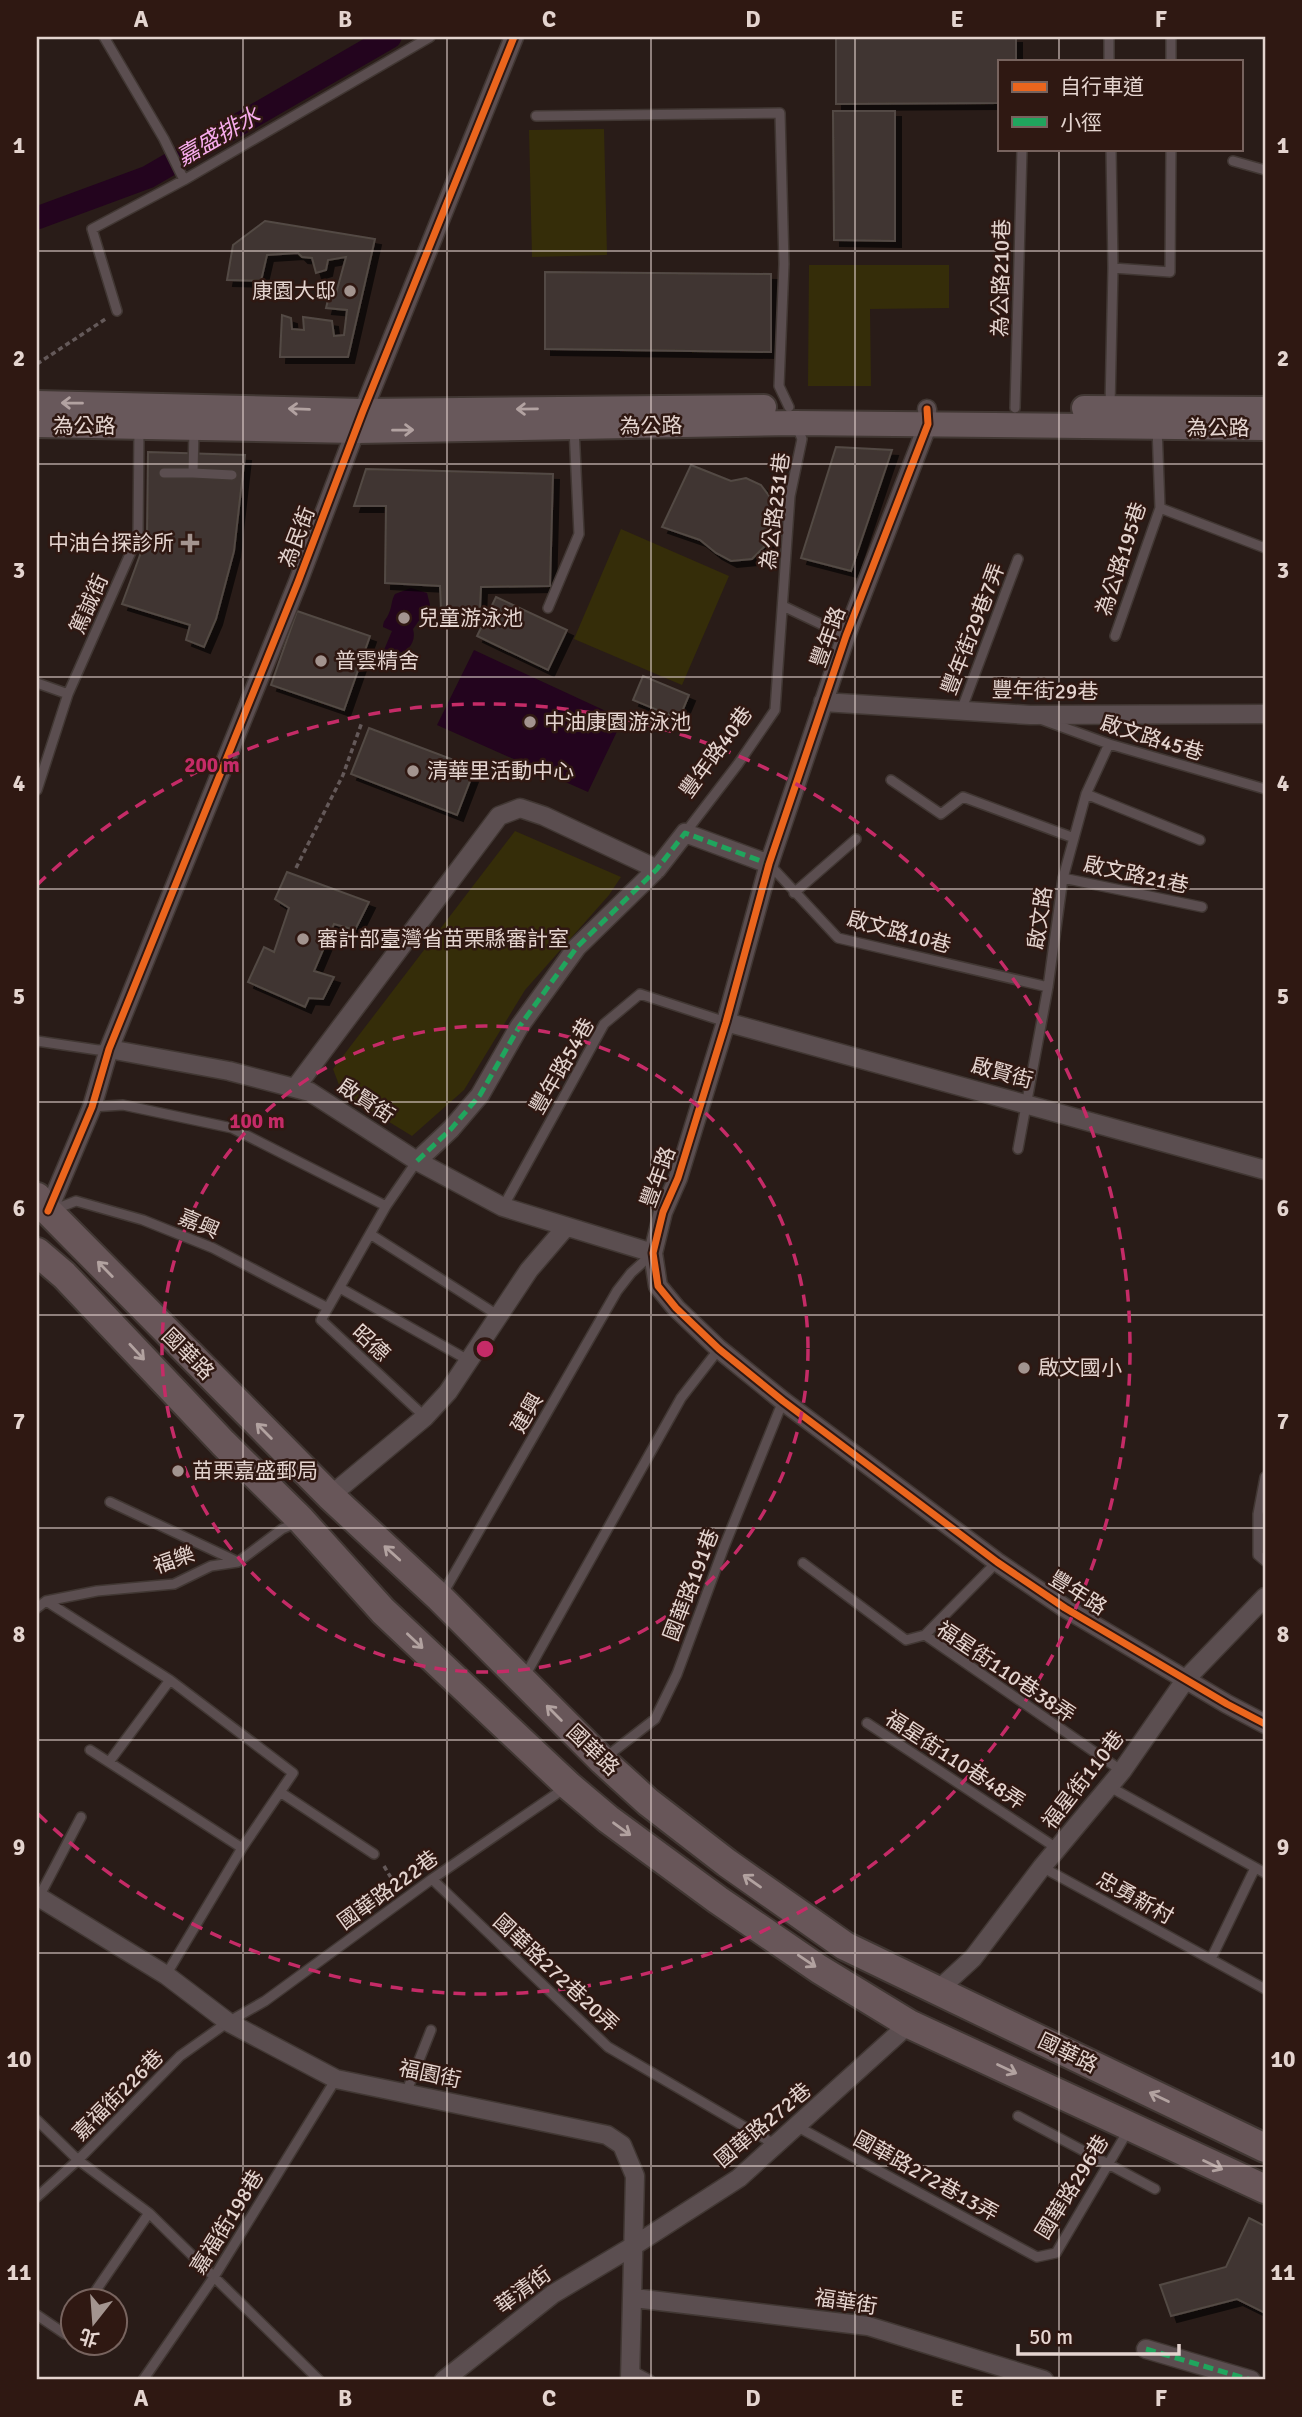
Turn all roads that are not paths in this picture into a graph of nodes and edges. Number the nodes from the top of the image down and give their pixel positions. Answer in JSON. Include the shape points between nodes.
{"nodes":[{"id":1,"x":104,"y":37,"type":"edge"},
{"id":2,"x":430,"y":37,"type":"edge"},
{"id":3,"x":514,"y":37,"type":"edge"},
{"id":4,"x":1109,"y":37,"type":"edge"},
{"id":5,"x":1171,"y":37,"type":"edge"},
{"id":6,"x":1109,"y":60,"type":"edge"},
{"id":7,"x":1171,"y":60,"type":"edge"},
{"id":8,"x":536,"y":116,"type":"dead end"},
{"id":9,"x":1022,"y":150,"type":"edge"},
{"id":10,"x":1111,"y":150,"type":"edge"},
{"id":11,"x":1171,"y":150,"type":"edge"},
{"id":12,"x":1233,"y":161,"type":"dead end"},
{"id":13,"x":1265,"y":170,"type":"edge"},
{"id":14,"x":184,"y":180,"type":"junction"},
{"id":15,"x":1113,"y":268,"type":"junction"},
{"id":16,"x":117,"y":311,"type":"road end"},
{"id":17,"x":37,"y":403,"type":"edge"},
{"id":18,"x":1016,"y":408,"type":"junction"},
{"id":19,"x":1265,"y":409,"type":"edge"},
{"id":20,"x":139,"y":415,"type":"junction"},
{"id":21,"x":792,"y":415,"type":"junction"},
{"id":22,"x":927,"y":416,"type":"junction"},
{"id":23,"x":1110,"y":416,"type":"junction"},
{"id":24,"x":574,"y":418,"type":"junction"},
{"id":25,"x":1155,"y":418,"type":"junction"},
{"id":26,"x":360,"y":421,"type":"junction"},
{"id":27,"x":37,"y":425,"type":"edge"},
{"id":28,"x":194,"y":427,"type":"junction"},
{"id":29,"x":1265,"y":428,"type":"edge"},
{"id":30,"x":164,"y":473,"type":"dead end"},
{"id":31,"x":193,"y":473,"type":"junction"},
{"id":32,"x":232,"y":475,"type":"dead end"},
{"id":33,"x":1160,"y":508,"type":"junction"},
{"id":34,"x":1265,"y":548,"type":"edge"},
{"id":35,"x":1018,"y":559,"type":"dead end"},
{"id":36,"x":783,"y":606,"type":"junction"},
{"id":37,"x":548,"y":608,"type":"dead end"},
{"id":38,"x":846,"y":636,"type":"junction"},
{"id":39,"x":1115,"y":636,"type":"dead end"},
{"id":40,"x":37,"y":683,"type":"edge"},
{"id":41,"x":68,"y":694,"type":"junction"},
{"id":42,"x":823,"y":702,"type":"junction"},
{"id":43,"x":961,"y":711,"type":"junction"},
{"id":44,"x":1265,"y":714,"type":"edge"},
{"id":45,"x":1030,"y":715,"type":"junction"},
{"id":46,"x":1109,"y":744,"type":"junction"},
{"id":47,"x":891,"y":780,"type":"dead end"},
{"id":48,"x":1265,"y":789,"type":"edge"},
{"id":49,"x":37,"y":790,"type":"edge"},
{"id":50,"x":1086,"y":794,"type":"junction"},
{"id":51,"x":685,"y":833,"type":"junction"},
{"id":52,"x":1074,"y":838,"type":"junction"},
{"id":53,"x":856,"y":839,"type":"dead end"},
{"id":54,"x":1200,"y":840,"type":"dead end"},
{"id":55,"x":769,"y":864,"type":"junction"},
{"id":56,"x":657,"y":869,"type":"junction"},
{"id":57,"x":1063,"y":878,"type":"junction"},
{"id":58,"x":794,"y":893,"type":"junction"},
{"id":59,"x":1202,"y":907,"type":"dead end"},
{"id":60,"x":1048,"y":987,"type":"junction"},
{"id":61,"x":726,"y":1021,"type":"junction"},
{"id":62,"x":37,"y":1041,"type":"edge"},
{"id":63,"x":109,"y":1049,"type":"junction"},
{"id":64,"x":295,"y":1088,"type":"junction"},
{"id":65,"x":1027,"y":1104,"type":"junction"},
{"id":66,"x":92,"y":1107,"type":"junction"},
{"id":67,"x":1018,"y":1149,"type":"dead end"},
{"id":68,"x":416,"y":1161,"type":"junction"},
{"id":69,"x":1265,"y":1170,"type":"edge"},
{"id":70,"x":386,"y":1206,"type":"junction"},
{"id":71,"x":503,"y":1207,"type":"junction"},
{"id":72,"x":41,"y":1210,"type":"edge"},
{"id":73,"x":566,"y":1227,"type":"junction"},
{"id":74,"x":370,"y":1234,"type":"junction"},
{"id":75,"x":37,"y":1252,"type":"edge"},
{"id":76,"x":653,"y":1253,"type":"junction"},
{"id":77,"x":340,"y":1287,"type":"junction"},
{"id":78,"x":328,"y":1308,"type":"junction"},
{"id":79,"x":499,"y":1316,"type":"junction"},
{"id":80,"x":719,"y":1349,"type":"junction"},
{"id":81,"x":468,"y":1360,"type":"junction"},
{"id":82,"x":783,"y":1401,"type":"junction"},
{"id":83,"x":425,"y":1418,"type":"junction"},
{"id":84,"x":1265,"y":1477,"type":"edge"},
{"id":85,"x":330,"y":1496,"type":"junction"},
{"id":86,"x":110,"y":1502,"type":"dead end"},
{"id":87,"x":301,"y":1520,"type":"junction"},
{"id":88,"x":1265,"y":1561,"type":"edge"},
{"id":89,"x":237,"y":1562,"type":"junction"},
{"id":90,"x":997,"y":1562,"type":"junction"},
{"id":91,"x":803,"y":1563,"type":"dead end"},
{"id":92,"x":1265,"y":1597,"type":"edge"},
{"id":93,"x":440,"y":1598,"type":"junction"},
{"id":94,"x":46,"y":1601,"type":"junction"},
{"id":95,"x":37,"y":1608,"type":"edge"},
{"id":96,"x":925,"y":1635,"type":"junction"},
{"id":97,"x":1186,"y":1679,"type":"junction"},
{"id":98,"x":170,"y":1680,"type":"junction"},
{"id":99,"x":523,"y":1681,"type":"junction"},
{"id":100,"x":867,"y":1723,"type":"dead end"},
{"id":101,"x":1265,"y":1724,"type":"edge"},
{"id":102,"x":90,"y":1750,"type":"dead end"},
{"id":103,"x":603,"y":1761,"type":"junction"},
{"id":104,"x":109,"y":1762,"type":"junction"},
{"id":105,"x":1122,"y":1771,"type":"junction"},
{"id":106,"x":569,"y":1786,"type":"junction"},
{"id":107,"x":1110,"y":1787,"type":"junction"},
{"id":108,"x":280,"y":1792,"type":"junction"},
{"id":109,"x":81,"y":1817,"type":"dead end"},
{"id":110,"x":242,"y":1847,"type":"junction"},
{"id":111,"x":1058,"y":1849,"type":"junction"},
{"id":112,"x":374,"y":1854,"type":"road end"},
{"id":113,"x":1042,"y":1867,"type":"junction"},
{"id":114,"x":1255,"y":1868,"type":"junction"},
{"id":115,"x":1265,"y":1874,"type":"edge"},
{"id":116,"x":432,"y":1880,"type":"junction"},
{"id":117,"x":38,"y":1897,"type":"edge"},
{"id":118,"x":1210,"y":1959,"type":"junction"},
{"id":119,"x":166,"y":1975,"type":"junction"},
{"id":120,"x":1265,"y":1989,"type":"edge"},
{"id":121,"x":937,"y":1991,"type":"junction"},
{"id":122,"x":228,"y":2022,"type":"junction"},
{"id":123,"x":909,"y":2024,"type":"junction"},
{"id":124,"x":431,"y":2030,"type":"dead end"},
{"id":125,"x":336,"y":2079,"type":"junction"},
{"id":126,"x":406,"y":2093,"type":"junction"},
{"id":127,"x":1018,"y":2116,"type":"dead end"},
{"id":128,"x":37,"y":2120,"type":"edge"},
{"id":129,"x":1130,"y":2126,"type":"junction"},
{"id":130,"x":798,"y":2127,"type":"junction"},
{"id":131,"x":774,"y":2144,"type":"junction"},
{"id":132,"x":1265,"y":2148,"type":"edge"},
{"id":133,"x":78,"y":2160,"type":"junction"},
{"id":134,"x":1109,"y":2164,"type":"junction"},
{"id":135,"x":1155,"y":2189,"type":"dead end"},
{"id":136,"x":1265,"y":2189,"type":"edge"},
{"id":137,"x":37,"y":2197,"type":"edge"},
{"id":138,"x":149,"y":2213,"type":"junction"},
{"id":139,"x":635,"y":2245,"type":"junction"},
{"id":140,"x":1037,"y":2257,"type":"joint"},
{"id":141,"x":214,"y":2277,"type":"junction"},
{"id":142,"x":97,"y":2288,"type":"edge"},
{"id":143,"x":634,"y":2298,"type":"junction"},
{"id":144,"x":37,"y":2315,"type":"edge"},
{"id":145,"x":60,"y":2331,"type":"edge"},
{"id":146,"x":1146,"y":2349,"type":"dead end"},
{"id":147,"x":631,"y":2375,"type":"edge"},
{"id":148,"x":143,"y":2380,"type":"edge"},
{"id":149,"x":319,"y":2380,"type":"edge"},
{"id":150,"x":444,"y":2380,"type":"edge"},
{"id":151,"x":650,"y":2380,"type":"edge"},
{"id":152,"x":1045,"y":2380,"type":"edge"},
{"id":153,"x":1251,"y":2380,"type":"edge"}],
"edges":[{"from":1,"to":14,"type":"lane"},
{"from":2,"to":14,"type":"lane"},
{"from":3,"to":26,"type":"street","name":"為民街"},
{"from":4,"to":6,"type":"lane"},
{"from":5,"to":7,"type":"lane"},
{"from":8,"to":21,"type":"lane","name":"為公路231巷","via":[[780,113],[784,264],[779,386]]},
{"from":9,"to":18,"type":"lane","name":"為公路210巷"},
{"from":10,"to":15,"type":"lane"},
{"from":11,"to":15,"type":"lane","via":[[1170,272]]},
{"from":12,"to":13,"type":"lane"},
{"from":14,"to":16,"type":"lane","via":[[92,229]]},
{"from":15,"to":23,"type":"lane"},
{"from":20,"to":17,"type":"street","name":"為公路","one_way":true},
{"from":18,"to":22,"type":"street","name":"為公路"},
{"from":18,"to":23,"type":"street","name":"為公路"},
{"from":19,"to":25,"type":"street","name":"為公路"},
{"from":26,"to":20,"type":"street","name":"為公路","one_way":true},
{"from":20,"to":27,"type":"street","name":"為公路"},
{"from":20,"to":28,"type":"street","name":"為公路"},
{"from":20,"to":41,"type":"lane","name":"篤誠街","via":[[138,536]]},
{"from":21,"to":22,"type":"street","name":"為公路"},
{"from":21,"to":24,"type":"street","name":"為公路"},
{"from":21,"to":36,"type":"lane","name":"為公路231巷","via":[[802,439],[790,496]]},
{"from":22,"to":23,"type":"street","name":"為公路"},
{"from":22,"to":38,"type":"street","name":"豐年路"},
{"from":23,"to":25,"type":"street","name":"為公路"},
{"from":24,"to":26,"type":"street","name":"為公路"},
{"from":24,"to":37,"type":"lane","via":[[579,534]]},
{"from":25,"to":29,"type":"street","name":"為公路"},
{"from":25,"to":33,"type":"lane","name":"為公路195巷"},
{"from":26,"to":28,"type":"street","name":"為公路"},
{"from":26,"to":63,"type":"street","name":"為民街"},
{"from":28,"to":31,"type":"lane"},
{"from":30,"to":31,"type":"lane"},
{"from":31,"to":32,"type":"lane"},
{"from":33,"to":34,"type":"lane"},
{"from":33,"to":39,"type":"lane","name":"為公路195巷"},
{"from":35,"to":43,"type":"lane","name":"豐年街29巷7弄"},
{"from":36,"to":38,"type":"lane"},
{"from":36,"to":51,"type":"lane","name":"豐年路40巷","via":[[775,710]]},
{"from":38,"to":42,"type":"street","name":"豐年路"},
{"from":40,"to":41,"type":"lane"},
{"from":41,"to":49,"type":"lane","name":"篤誠街"},
{"from":42,"to":43,"type":"street","name":"豐年街29巷"},
{"from":42,"to":55,"type":"street","name":"豐年路"},
{"from":43,"to":45,"type":"street","name":"豐年街29巷"},
{"from":44,"to":45,"type":"street","name":"豐年街29巷"},
{"from":45,"to":46,"type":"lane","name":"啟文路45巷"},
{"from":46,"to":48,"type":"lane","name":"啟文路45巷"},
{"from":46,"to":50,"type":"lane","name":"啟文路"},
{"from":47,"to":52,"type":"lane","via":[[941,814],[963,797]]},
{"from":50,"to":52,"type":"lane","name":"啟文路"},
{"from":50,"to":54,"type":"lane"},
{"from":51,"to":55,"type":"street"},
{"from":51,"to":56,"type":"street"},
{"from":52,"to":57,"type":"lane","name":"啟文路"},
{"from":53,"to":58,"type":"lane"},
{"from":55,"to":58,"type":"lane","name":"啟文路10巷"},
{"from":55,"to":61,"type":"street","name":"豐年路"},
{"from":56,"to":64,"type":"street","via":[[544,816],[520,808],[499,816]]},
{"from":56,"to":68,"type":"street","via":[[577,947],[519,1027],[480,1096]]},
{"from":57,"to":59,"type":"lane","name":"啟文路21巷"},
{"from":57,"to":60,"type":"lane","name":"啟文路"},
{"from":58,"to":60,"type":"lane","name":"啟文路10巷","via":[[838,938]]},
{"from":60,"to":65,"type":"lane","name":"啟文路"},
{"from":61,"to":65,"type":"street","name":"啟賢街"},
{"from":61,"to":71,"type":"lane","name":"豐年路54巷","via":[[640,994],[631,1001],[604,1024]]},
{"from":61,"to":76,"type":"street","name":"豐年路"},
{"from":62,"to":63,"type":"lane","name":"啟賢街"},
{"from":63,"to":64,"type":"street","name":"啟賢街"},
{"from":63,"to":66,"type":"street","name":"為民街"},
{"from":64,"to":68,"type":"street","name":"啟賢街","via":[[310,1092]]},
{"from":65,"to":67,"type":"lane","name":"啟文路"},
{"from":65,"to":69,"type":"street","name":"啟賢街"},
{"from":66,"to":70,"type":"lane","via":[[123,1105],[232,1128]]},
{"from":66,"to":72,"type":"street","name":"為民街"},
{"from":68,"to":70,"type":"lane"},
{"from":68,"to":71,"type":"street","name":"啟賢街"},
{"from":70,"to":74,"type":"lane"},
{"from":71,"to":73,"type":"street","name":"啟賢街"},
{"from":72,"to":78,"type":"lane","name":"嘉興","via":[[76,1201],[143,1220],[213,1248]]},
{"from":85,"to":72,"type":"main road","name":"國華路","one_way":true},
{"from":73,"to":76,"type":"street","name":"啟賢街"},
{"from":73,"to":79,"type":"street","via":[[529,1270]]},
{"from":74,"to":77,"type":"lane"},
{"from":74,"to":79,"type":"lane"},
{"from":75,"to":87,"type":"main road","name":"國華路","one_way":true},
{"from":76,"to":80,"type":"street","name":"豐年路","via":[[658,1286]]},
{"from":76,"to":93,"type":"lane","name":"建興","via":[[617,1291]]},
{"from":77,"to":78,"type":"lane"},
{"from":77,"to":81,"type":"lane","name":"昭德"},
{"from":78,"to":83,"type":"lane","name":"昭德","via":[[321,1320]]},
{"from":79,"to":81,"type":"street"},
{"from":80,"to":82,"type":"street","name":"豐年路"},
{"from":80,"to":99,"type":"lane","via":[[681,1398]]},
{"from":81,"to":83,"type":"street"},
{"from":82,"to":90,"type":"street","name":"豐年路"},
{"from":82,"to":103,"type":"lane","name":"國華路191巷","via":[[677,1674],[655,1719]]},
{"from":83,"to":85,"type":"street"},
{"from":84,"to":88,"type":"lane","via":[[1258,1514],[1258,1555]]},
{"from":85,"to":87,"type":"main road"},
{"from":93,"to":85,"type":"main road","name":"國華路","one_way":true},
{"from":86,"to":89,"type":"lane"},
{"from":87,"to":89,"type":"lane","name":"福樂"},
{"from":87,"to":106,"type":"main road","name":"國華路","one_way":true,"via":[[383,1611]]},
{"from":89,"to":94,"type":"lane","name":"福樂","via":[[211,1566],[174,1584]]},
{"from":90,"to":96,"type":"lane"},
{"from":90,"to":97,"type":"street","name":"豐年路"},
{"from":91,"to":96,"type":"lane","name":"福星街110巷38弄","via":[[906,1640]]},
{"from":92,"to":97,"type":"street","name":"福星街110巷"},
{"from":93,"to":99,"type":"main road","name":"國華路"},
{"from":94,"to":95,"type":"lane","name":"福樂"},
{"from":94,"to":98,"type":"lane"},
{"from":96,"to":105,"type":"lane","name":"福星街110巷38弄"},
{"from":97,"to":101,"type":"street","name":"豐年路"},
{"from":97,"to":105,"type":"street","name":"福星街110巷"},
{"from":98,"to":104,"type":"lane"},
{"from":98,"to":108,"type":"lane","via":[[293,1773]]},
{"from":103,"to":99,"type":"main road","name":"國華路","one_way":true},
{"from":100,"to":111,"type":"lane","name":"福星街110巷48弄"},
{"from":102,"to":104,"type":"lane"},
{"from":103,"to":106,"type":"main road"},
{"from":121,"to":103,"type":"main road","name":"國華路","one_way":true,"via":[[845,1946],[727,1863]]},
{"from":104,"to":110,"type":"lane"},
{"from":105,"to":107,"type":"street","name":"福星街110巷"},
{"from":106,"to":116,"type":"lane","name":"國華路222巷"},
{"from":106,"to":123,"type":"main road","name":"國華路","one_way":true,"via":[[718,1900]]},
{"from":107,"to":111,"type":"street","name":"福星街110巷"},
{"from":107,"to":114,"type":"lane"},
{"from":108,"to":110,"type":"lane"},
{"from":108,"to":112,"type":"lane"},
{"from":109,"to":117,"type":"lane"},
{"from":110,"to":119,"type":"lane"},
{"from":111,"to":113,"type":"street","name":"福星街110巷"},
{"from":113,"to":118,"type":"lane","name":"忠勇新村"},
{"from":113,"to":121,"type":"street","name":"福星街110巷","via":[[973,1958]]},
{"from":114,"to":115,"type":"lane"},
{"from":114,"to":118,"type":"lane"},
{"from":116,"to":122,"type":"lane","name":"國華路222巷","via":[[265,2001]]},
{"from":116,"to":131,"type":"lane","name":"國華路272巷20弄","via":[[608,2047]]},
{"from":117,"to":119,"type":"street","name":"福園街"},
{"from":118,"to":120,"type":"lane","name":"忠勇新村"},
{"from":119,"to":122,"type":"street","name":"福園街"},
{"from":121,"to":123,"type":"main road"},
{"from":132,"to":121,"type":"main road","name":"國華路","one_way":true},
{"from":122,"to":125,"type":"street","name":"福園街"},
{"from":122,"to":133,"type":"lane","name":"嘉福街226巷","via":[[180,2056]]},
{"from":123,"to":129,"type":"main road","name":"國華路","one_way":true},
{"from":123,"to":130,"type":"street","name":"國華路272巷"},
{"from":124,"to":126,"type":"lane"},
{"from":125,"to":126,"type":"street","name":"福園街"},
{"from":125,"to":141,"type":"lane","name":"嘉福街198巷"},
{"from":126,"to":139,"type":"street","name":"福園街","via":[[607,2135],[622,2145],[635,2176]]},
{"from":127,"to":134,"type":"lane"},
{"from":128,"to":133,"type":"lane"},
{"from":129,"to":134,"type":"lane","name":"國華路296巷"},
{"from":129,"to":136,"type":"main road","name":"國華路","one_way":true},
{"from":130,"to":131,"type":"street","name":"國華路272巷"},
{"from":130,"to":140,"type":"lane","name":"國華路272巷13弄"},
{"from":131,"to":139,"type":"street","name":"國華路272巷","via":[[739,2178]]},
{"from":133,"to":137,"type":"lane","name":"嘉福街226巷"},
{"from":133,"to":138,"type":"lane"},
{"from":134,"to":135,"type":"lane"},
{"from":134,"to":140,"type":"lane","name":"國華路296巷","via":[[1056,2253]]},
{"from":138,"to":141,"type":"lane"},
{"from":138,"to":142,"type":"lane"},
{"from":139,"to":143,"type":"street","name":"福園街"},
{"from":139,"to":150,"type":"street","name":"華清街","via":[[553,2294]]},
{"from":141,"to":148,"type":"lane","name":"嘉福街198巷"},
{"from":141,"to":149,"type":"lane"},
{"from":143,"to":147,"type":"street","name":"福園街"},
{"from":143,"to":152,"type":"street","name":"福華街","via":[[868,2326]]},
{"from":144,"to":145,"type":"lane"},
{"from":146,"to":153,"type":"street"},
{"from":147,"to":151,"type":"lane"}]}
